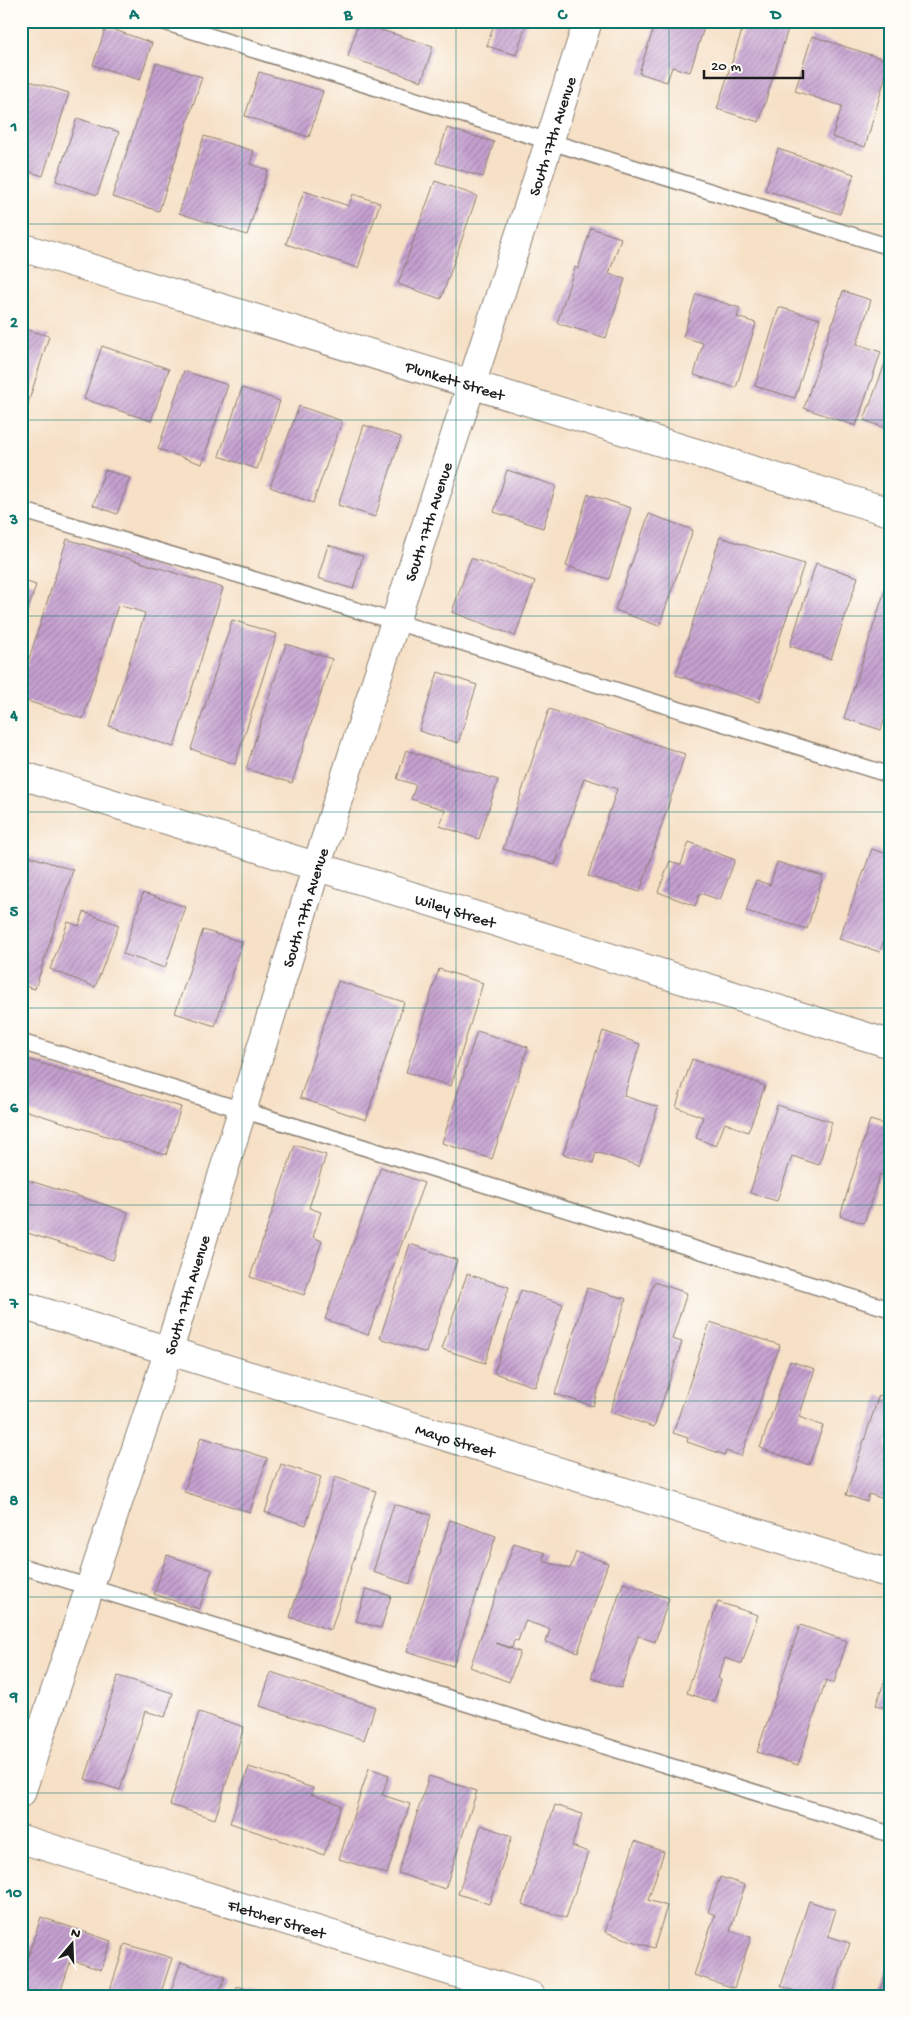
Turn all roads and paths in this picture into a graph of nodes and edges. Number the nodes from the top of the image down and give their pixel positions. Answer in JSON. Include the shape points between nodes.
{"nodes":[{"id":1,"x":160,"y":21,"type":"edge"},
{"id":2,"x":588,"y":21,"type":"edge"},
{"id":3,"x":550,"y":142,"type":"junction"},
{"id":4,"x":21,"y":247,"type":"edge"},
{"id":5,"x":890,"y":247,"type":"edge"},
{"id":6,"x":473,"y":383,"type":"junction"},
{"id":7,"x":21,"y":510,"type":"edge"},
{"id":8,"x":890,"y":512,"type":"edge"},
{"id":9,"x":396,"y":622,"type":"junction"},
{"id":10,"x":21,"y":775,"type":"edge"},
{"id":11,"x":890,"y":775,"type":"edge"},
{"id":12,"x":317,"y":865,"type":"junction"},
{"id":13,"x":21,"y":1042,"type":"edge"},
{"id":14,"x":890,"y":1044,"type":"edge"},
{"id":15,"x":242,"y":1110,"type":"junction"},
{"id":16,"x":21,"y":1305,"type":"edge"},
{"id":17,"x":890,"y":1308,"type":"edge"},
{"id":18,"x":168,"y":1350,"type":"junction"},
{"id":19,"x":21,"y":1566,"type":"edge"},
{"id":20,"x":890,"y":1574,"type":"edge"},
{"id":21,"x":90,"y":1587,"type":"junction"},
{"id":22,"x":21,"y":1792,"type":"edge"},
{"id":23,"x":890,"y":1834,"type":"edge"},
{"id":24,"x":21,"y":1839,"type":"edge"},
{"id":25,"x":531,"y":1996,"type":"edge"}],
"edges":[{"from":1,"to":3,"type":"lane"},
{"from":2,"to":3,"type":"street","name":"South 17th Avenue"},
{"from":3,"to":5,"type":"lane"},
{"from":3,"to":6,"type":"street","name":"South 17th Avenue"},
{"from":4,"to":6,"type":"street","name":"Plunkett Street"},
{"from":6,"to":8,"type":"street","name":"Plunkett Street"},
{"from":6,"to":9,"type":"street","name":"South 17th Avenue"},
{"from":7,"to":9,"type":"lane"},
{"from":9,"to":11,"type":"lane"},
{"from":9,"to":12,"type":"street","name":"South 17th Avenue"},
{"from":10,"to":12,"type":"street","name":"Wiley Street"},
{"from":12,"to":14,"type":"street","name":"Wiley Street"},
{"from":12,"to":15,"type":"street","name":"South 17th Avenue"},
{"from":13,"to":15,"type":"lane"},
{"from":15,"to":17,"type":"lane"},
{"from":15,"to":18,"type":"street","name":"South 17th Avenue"},
{"from":16,"to":18,"type":"street","name":"Mayo Street"},
{"from":18,"to":20,"type":"street","name":"Mayo Street"},
{"from":18,"to":21,"type":"street","name":"South 17th Avenue"},
{"from":19,"to":21,"type":"lane"},
{"from":21,"to":22,"type":"street","name":"South 17th Avenue"},
{"from":21,"to":23,"type":"lane"},
{"from":24,"to":25,"type":"street","name":"Fletcher Street"}]}
